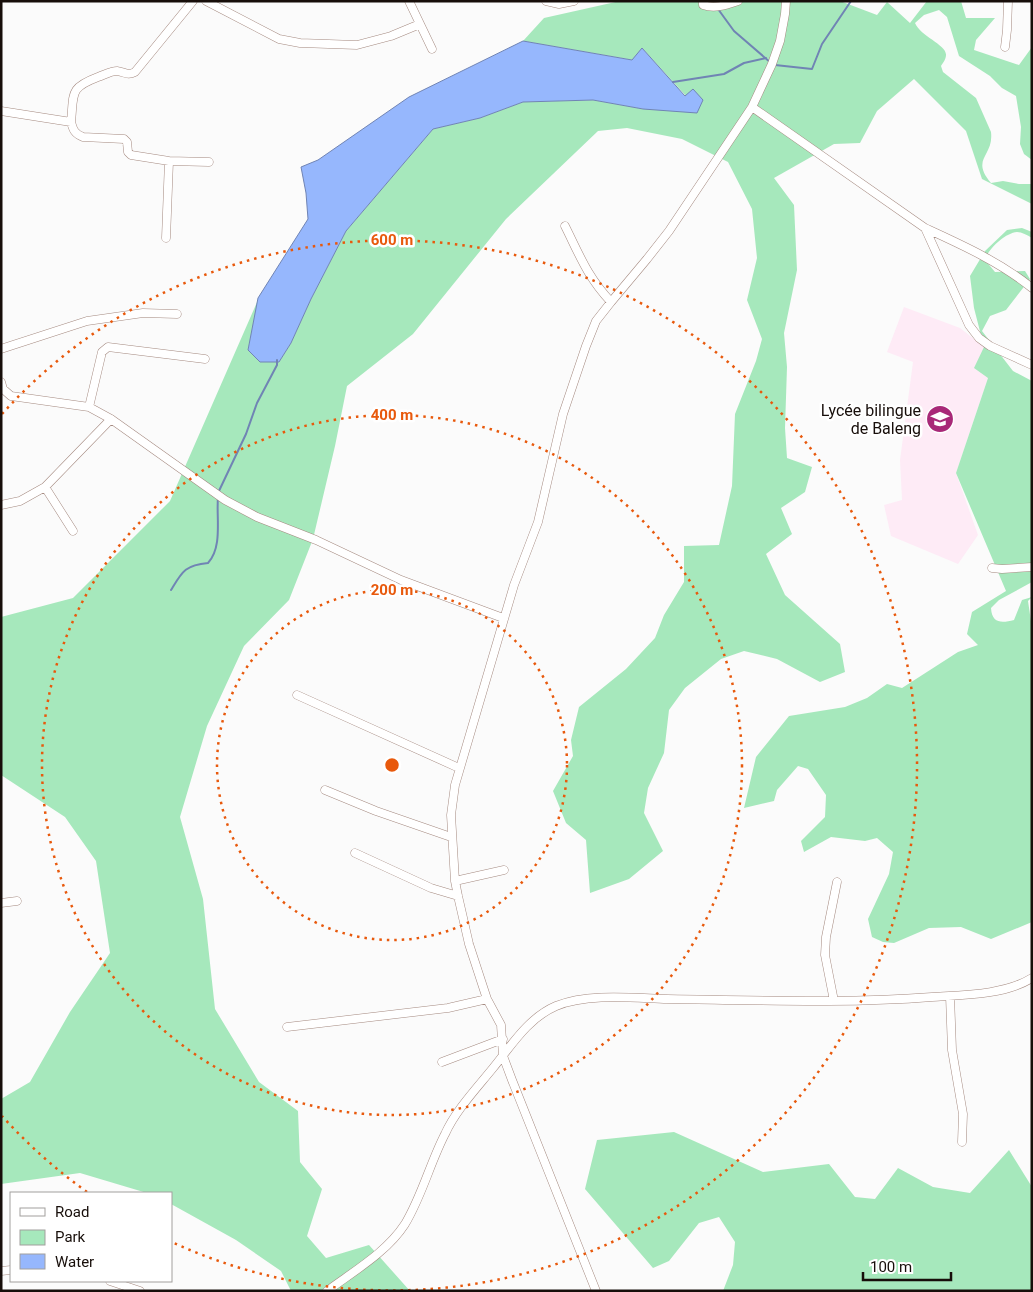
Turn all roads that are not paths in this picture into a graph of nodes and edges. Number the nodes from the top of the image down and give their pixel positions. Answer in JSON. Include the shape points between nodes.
{"nodes":[{"id":1,"x":193,"y":1,"type":"edge"},
{"id":2,"x":206,"y":1,"type":"edge"},
{"id":3,"x":409,"y":1,"type":"edge"},
{"id":4,"x":546,"y":1,"type":"edge"},
{"id":5,"x":574,"y":1,"type":"edge"},
{"id":6,"x":703,"y":1,"type":"edge"},
{"id":7,"x":738,"y":1,"type":"edge"},
{"id":8,"x":786,"y":1,"type":"edge"},
{"id":9,"x":1008,"y":1,"type":"edge"},
{"id":10,"x":420,"y":24,"type":"junction"},
{"id":11,"x":1005,"y":47,"type":"dead end"},
{"id":12,"x":432,"y":49,"type":"dead end"},
{"id":13,"x":752,"y":107,"type":"junction"},
{"id":14,"x":1,"y":111,"type":"edge"},
{"id":15,"x":71,"y":122,"type":"junction"},
{"id":16,"x":169,"y":161,"type":"junction"},
{"id":17,"x":209,"y":162,"type":"dead end"},
{"id":18,"x":566,"y":226,"type":"dead end"},
{"id":19,"x":925,"y":228,"type":"junction"},
{"id":20,"x":166,"y":238,"type":"dead end"},
{"id":21,"x":1032,"y":288,"type":"edge"},
{"id":22,"x":610,"y":302,"type":"junction"},
{"id":23,"x":177,"y":314,"type":"dead end"},
{"id":24,"x":1,"y":349,"type":"edge"},
{"id":25,"x":205,"y":359,"type":"dead end"},
{"id":26,"x":1032,"y":364,"type":"edge"},
{"id":27,"x":2,"y":387,"type":"edge"},
{"id":28,"x":89,"y":407,"type":"junction"},
{"id":29,"x":111,"y":418,"type":"junction"},
{"id":30,"x":45,"y":488,"type":"junction"},
{"id":31,"x":1,"y":504,"type":"edge"},
{"id":32,"x":73,"y":531,"type":"dead end"},
{"id":33,"x":1032,"y":567,"type":"edge"},
{"id":34,"x":992,"y":568,"type":"dead end"},
{"id":35,"x":504,"y":618,"type":"junction"},
{"id":36,"x":297,"y":695,"type":"dead end"},
{"id":37,"x":459,"y":768,"type":"junction"},
{"id":38,"x":325,"y":790,"type":"dead end"},
{"id":39,"x":451,"y":837,"type":"junction"},
{"id":40,"x":355,"y":853,"type":"dead end"},
{"id":41,"x":504,"y":870,"type":"dead end"},
{"id":42,"x":455,"y":880,"type":"junction"},
{"id":43,"x":837,"y":882,"type":"dead end"},
{"id":44,"x":458,"y":896,"type":"junction"},
{"id":45,"x":17,"y":901,"type":"dead end"},
{"id":46,"x":1,"y":903,"type":"edge"},
{"id":47,"x":1032,"y":978,"type":"edge"},
{"id":48,"x":950,"y":996,"type":"junction"},
{"id":49,"x":487,"y":999,"type":"junction"},
{"id":50,"x":834,"y":1001,"type":"junction"},
{"id":51,"x":287,"y":1027,"type":"dead end"},
{"id":52,"x":503,"y":1039,"type":"junction"},
{"id":53,"x":504,"y":1056,"type":"junction"},
{"id":54,"x":442,"y":1062,"type":"dead end"},
{"id":55,"x":962,"y":1142,"type":"dead end"},
{"id":56,"x":113,"y":1282,"type":"edge"},
{"id":57,"x":140,"y":1291,"type":"edge"},
{"id":58,"x":327,"y":1291,"type":"edge"},
{"id":59,"x":596,"y":1291,"type":"edge"}],
"edges":[{"from":1,"to":15,"type":"street","via":[[135,72],[130,75],[114,71],[77,87]]},
{"from":2,"to":10,"type":"street","via":[[279,39],[300,43],[357,45]]},
{"from":3,"to":10,"type":"street"},
{"from":4,"to":5,"type":"street","via":[[559,4]]},
{"from":6,"to":7,"type":"street","via":[[703,5],[710,7]]},
{"from":8,"to":13,"type":"street","via":[[780,41]]},
{"from":9,"to":11,"type":"street"},
{"from":10,"to":12,"type":"street"},
{"from":13,"to":19,"type":"street"},
{"from":13,"to":22,"type":"street","via":[[669,231]]},
{"from":14,"to":15,"type":"street"},
{"from":15,"to":16,"type":"street","via":[[77,135],[124,138],[131,155]]},
{"from":16,"to":17,"type":"street"},
{"from":16,"to":20,"type":"street"},
{"from":18,"to":22,"type":"street","via":[[586,272]]},
{"from":19,"to":21,"type":"street","via":[[1004,268]]},
{"from":19,"to":26,"type":"street","via":[[962,311],[979,338]]},
{"from":22,"to":35,"type":"street","via":[[596,321],[563,414],[538,522]]},
{"from":23,"to":24,"type":"street","via":[[143,313],[87,321]]},
{"from":25,"to":28,"type":"street","via":[[105,348]]},
{"from":27,"to":28,"type":"street","via":[[11,396]]},
{"from":28,"to":29,"type":"street"},
{"from":29,"to":30,"type":"street"},
{"from":29,"to":35,"type":"street","via":[[225,500],[257,517],[316,540],[401,580]]},
{"from":30,"to":31,"type":"street","via":[[20,502]]},
{"from":30,"to":32,"type":"street"},
{"from":33,"to":34,"type":"street"},
{"from":35,"to":37,"type":"street"},
{"from":36,"to":37,"type":"street"},
{"from":37,"to":39,"type":"street","via":[[451,815]]},
{"from":38,"to":39,"type":"street"},
{"from":39,"to":42,"type":"street"},
{"from":40,"to":44,"type":"street","via":[[431,888]]},
{"from":41,"to":42,"type":"street"},
{"from":42,"to":44,"type":"street"},
{"from":43,"to":50,"type":"street","via":[[824,955]]},
{"from":44,"to":49,"type":"street"},
{"from":45,"to":46,"type":"street"},
{"from":47,"to":48,"type":"street","via":[[1013,988]]},
{"from":48,"to":50,"type":"street","via":[[873,1002]]},
{"from":48,"to":55,"type":"street","via":[[952,1050],[963,1114]]},
{"from":49,"to":51,"type":"street","via":[[448,1008]]},
{"from":49,"to":52,"type":"street","via":[[501,1025]]},
{"from":50,"to":53,"type":"street","via":[[592,998],[557,1006],[543,1014],[514,1041]]},
{"from":52,"to":53,"type":"street"},
{"from":52,"to":54,"type":"street"},
{"from":53,"to":58,"type":"street","via":[[445,1132],[404,1225],[388,1244]]},
{"from":53,"to":59,"type":"street"},
{"from":56,"to":57,"type":"street"}]}
